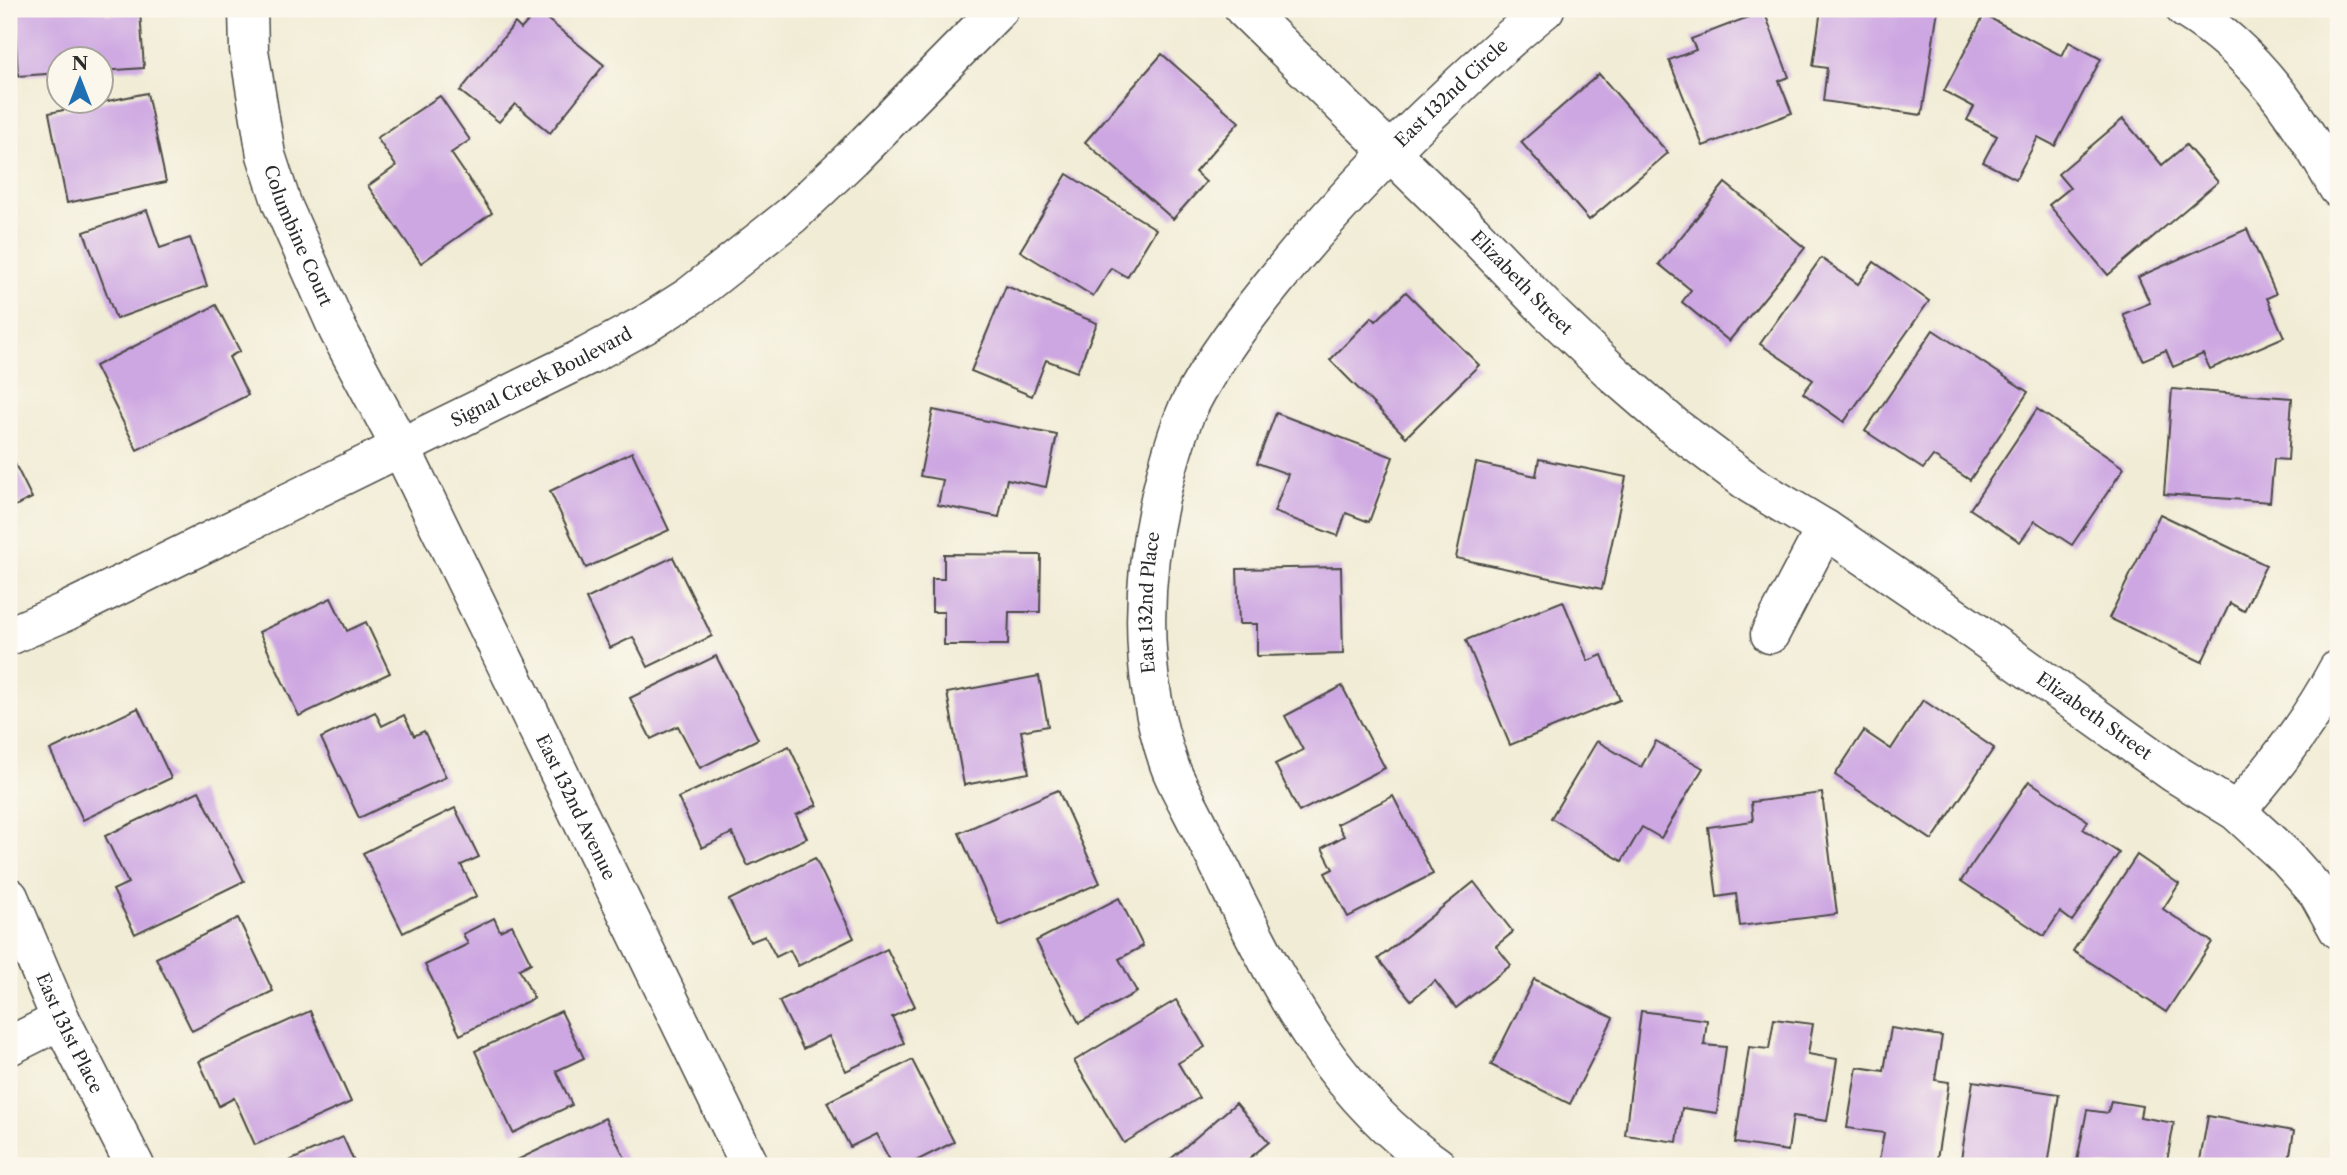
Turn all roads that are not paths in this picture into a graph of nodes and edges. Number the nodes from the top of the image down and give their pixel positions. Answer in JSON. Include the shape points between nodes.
{"nodes":[{"id":1,"x":248,"y":9,"type":"edge"},
{"id":2,"x":999,"y":9,"type":"edge"},
{"id":3,"x":1244,"y":9,"type":"edge"},
{"id":4,"x":1545,"y":9,"type":"edge"},
{"id":5,"x":2203,"y":13,"type":"edge"},
{"id":6,"x":1389,"y":151,"type":"junction"},
{"id":7,"x":2338,"y":188,"type":"edge"},
{"id":8,"x":401,"y":448,"type":"junction"},
{"id":9,"x":1825,"y":529,"type":"junction"},
{"id":10,"x":1770,"y":634,"type":"dead end"},
{"id":11,"x":9,"y":636,"type":"edge"},
{"id":12,"x":2338,"y":670,"type":"edge"},
{"id":13,"x":2236,"y":811,"type":"junction"},
{"id":14,"x":9,"y":897,"type":"edge"},
{"id":15,"x":2338,"y":929,"type":"edge"},
{"id":16,"x":61,"y":1020,"type":"junction"},
{"id":17,"x":9,"y":1046,"type":"edge"},
{"id":18,"x":135,"y":1166,"type":"edge"},
{"id":19,"x":750,"y":1166,"type":"edge"},
{"id":20,"x":1437,"y":1166,"type":"edge"}],
"edges":[{"from":1,"to":8,"type":"street","name":"Columbine Court","via":[[249,50],[266,155],[282,204],[338,330]]},
{"from":2,"to":8,"type":"street","name":"Signal Creek Boulevard","via":[[792,215],[690,296],[587,356]]},
{"from":3,"to":6,"type":"street","name":"Elizabeth Street"},
{"from":4,"to":6,"type":"street","name":"East 132nd Circle"},
{"from":5,"to":7,"type":"street","via":[[2280,94]]},
{"from":6,"to":9,"type":"street","name":"Elizabeth Street","via":[[1616,376],[1752,485]]},
{"from":6,"to":20,"type":"street","name":"East 132nd Place","via":[[1310,238],[1233,334],[1189,407],[1154,519],[1145,624],[1154,705],[1170,766],[1266,957],[1298,1016],[1338,1073],[1375,1117]]},
{"from":8,"to":11,"type":"street","name":"Signal Creek Boulevard"},
{"from":8,"to":19,"type":"street","name":"East 132nd Avenue"},
{"from":9,"to":10,"type":"street"},
{"from":9,"to":13,"type":"street","name":"Elizabeth Street","via":[[2174,773]]},
{"from":12,"to":13,"type":"street","via":[[2320,704],[2274,768]]},
{"from":13,"to":15,"type":"street","name":"Elizabeth Street","via":[[2286,856],[2318,894]]},
{"from":14,"to":16,"type":"street","name":"East 131st Place"},
{"from":16,"to":17,"type":"street"},
{"from":16,"to":18,"type":"street","name":"East 131st Place"}]}
